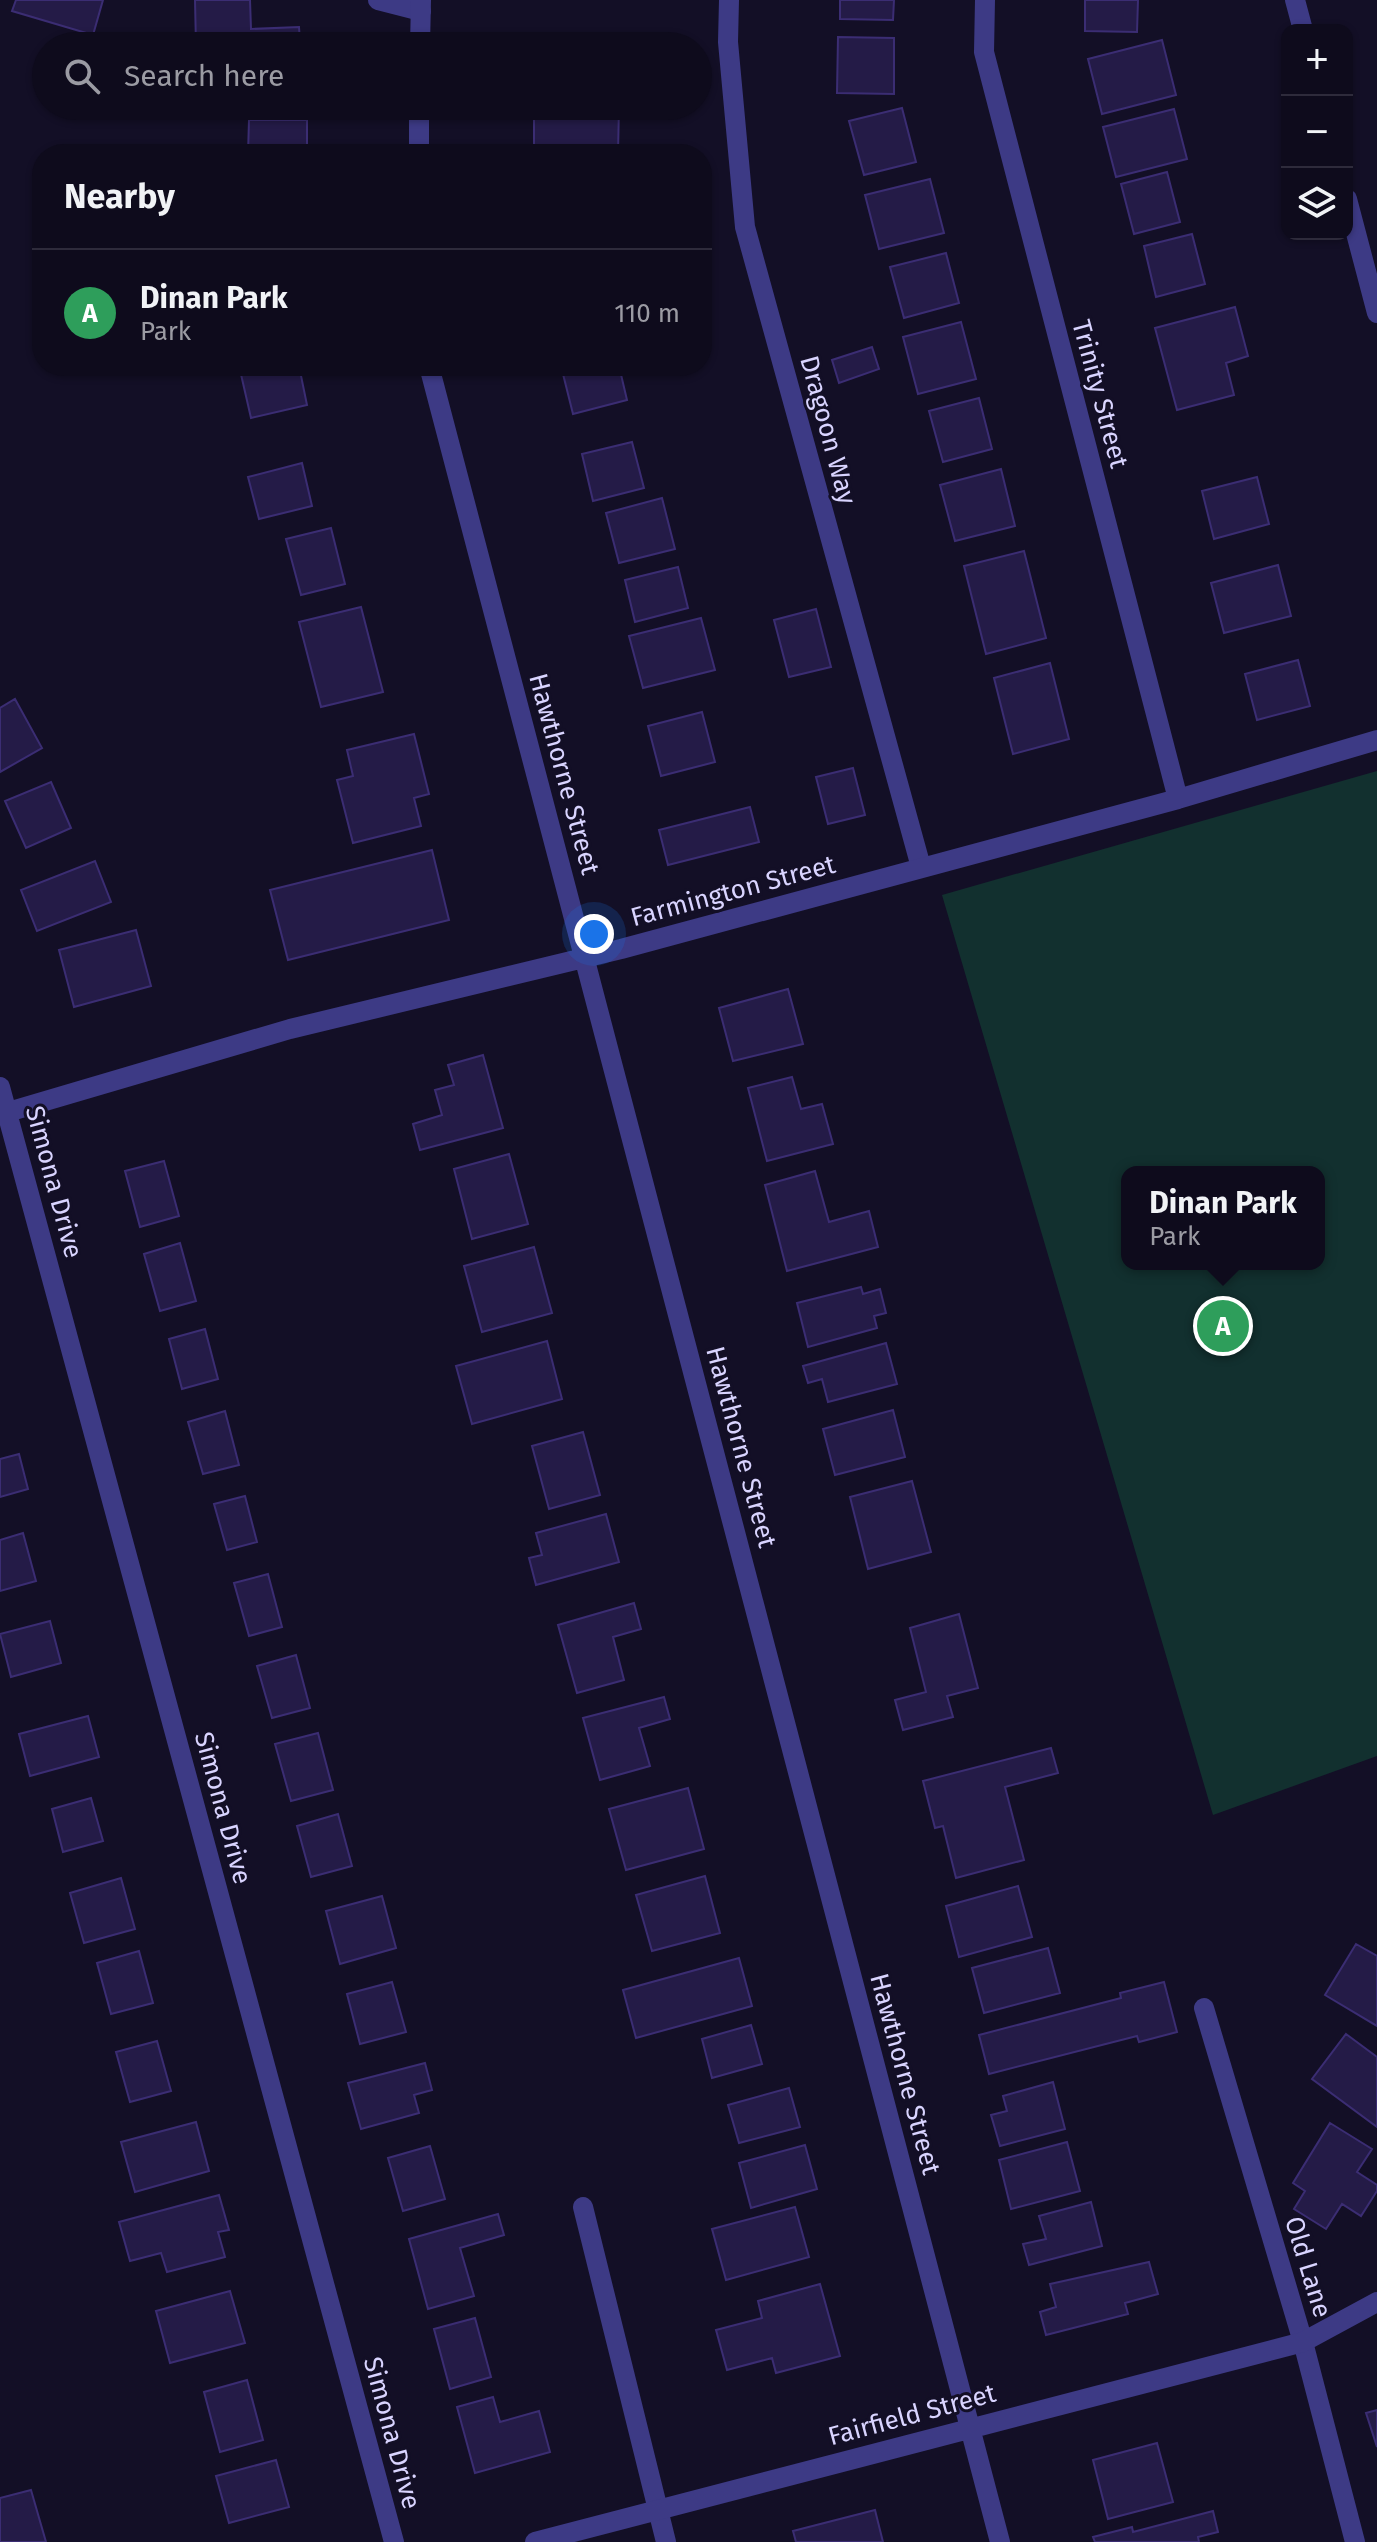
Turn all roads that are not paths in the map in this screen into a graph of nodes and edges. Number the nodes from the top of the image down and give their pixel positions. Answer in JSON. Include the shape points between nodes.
{"nodes":[{"id":1,"x":378,"y":0,"type":"edge"},
{"id":2,"x":729,"y":0,"type":"edge"},
{"id":3,"x":985,"y":0,"type":"edge"},
{"id":4,"x":1295,"y":0,"type":"edge"},
{"id":5,"x":421,"y":6,"type":"edge"},
{"id":6,"x":1301,"y":24,"type":"edge"},
{"id":7,"x":420,"y":32,"type":"edge"},
{"id":8,"x":419,"y":120,"type":"edge"},
{"id":9,"x":419,"y":144,"type":"edge"},
{"id":10,"x":1353,"y":222,"type":"edge"},
{"id":11,"x":1377,"y":313,"type":"edge"},
{"id":12,"x":432,"y":376,"type":"edge"},
{"id":13,"x":1377,"y":740,"type":"edge"},
{"id":14,"x":1178,"y":799,"type":"junction"},
{"id":15,"x":921,"y":867,"type":"junction"},
{"id":16,"x":587,"y":958,"type":"junction"},
{"id":17,"x":0,"y":1087,"type":"edge"},
{"id":18,"x":8,"y":1112,"type":"junction"},
{"id":19,"x":1204,"y":2008,"type":"dead end"},
{"id":20,"x":583,"y":2207,"type":"dead end"},
{"id":21,"x":1377,"y":2302,"type":"edge"},
{"id":22,"x":1303,"y":2342,"type":"junction"},
{"id":23,"x":970,"y":2426,"type":"junction"},
{"id":24,"x":658,"y":2508,"type":"junction"},
{"id":25,"x":394,"y":2542,"type":"edge"},
{"id":26,"x":535,"y":2542,"type":"edge"},
{"id":27,"x":666,"y":2542,"type":"edge"},
{"id":28,"x":1000,"y":2542,"type":"edge"},
{"id":29,"x":1355,"y":2542,"type":"edge"}],
"edges":[{"from":1,"to":5,"type":"street"},
{"from":2,"to":15,"type":"street","name":"Dragoon Way","via":[[745,227]]},
{"from":3,"to":14,"type":"street","name":"Trinity Street","via":[[984,52]]},
{"from":4,"to":6,"type":"street"},
{"from":5,"to":7,"type":"street"},
{"from":8,"to":9,"type":"street"},
{"from":10,"to":11,"type":"street"},
{"from":12,"to":16,"type":"street","name":"Hawthorne Street"},
{"from":13,"to":14,"type":"street","name":"Farmington Street"},
{"from":14,"to":15,"type":"street","name":"Farmington Street"},
{"from":15,"to":16,"type":"street","name":"Farmington Street"},
{"from":16,"to":18,"type":"street","name":"Farmington Street","via":[[290,1029]]},
{"from":16,"to":23,"type":"street","name":"Hawthorne Street"},
{"from":17,"to":18,"type":"street","name":"Simona Drive"},
{"from":18,"to":25,"type":"street","name":"Simona Drive"},
{"from":19,"to":22,"type":"street","name":"Old Lane"},
{"from":20,"to":24,"type":"street"},
{"from":21,"to":22,"type":"street","name":"Fairfield Street"},
{"from":22,"to":23,"type":"street","name":"Fairfield Street"},
{"from":22,"to":29,"type":"street","name":"Old Lane"},
{"from":23,"to":24,"type":"street","name":"Fairfield Street"},
{"from":23,"to":28,"type":"street","name":"Hawthorne Street"},
{"from":24,"to":26,"type":"street","name":"Fairfield Street"},
{"from":24,"to":27,"type":"street"}]}
